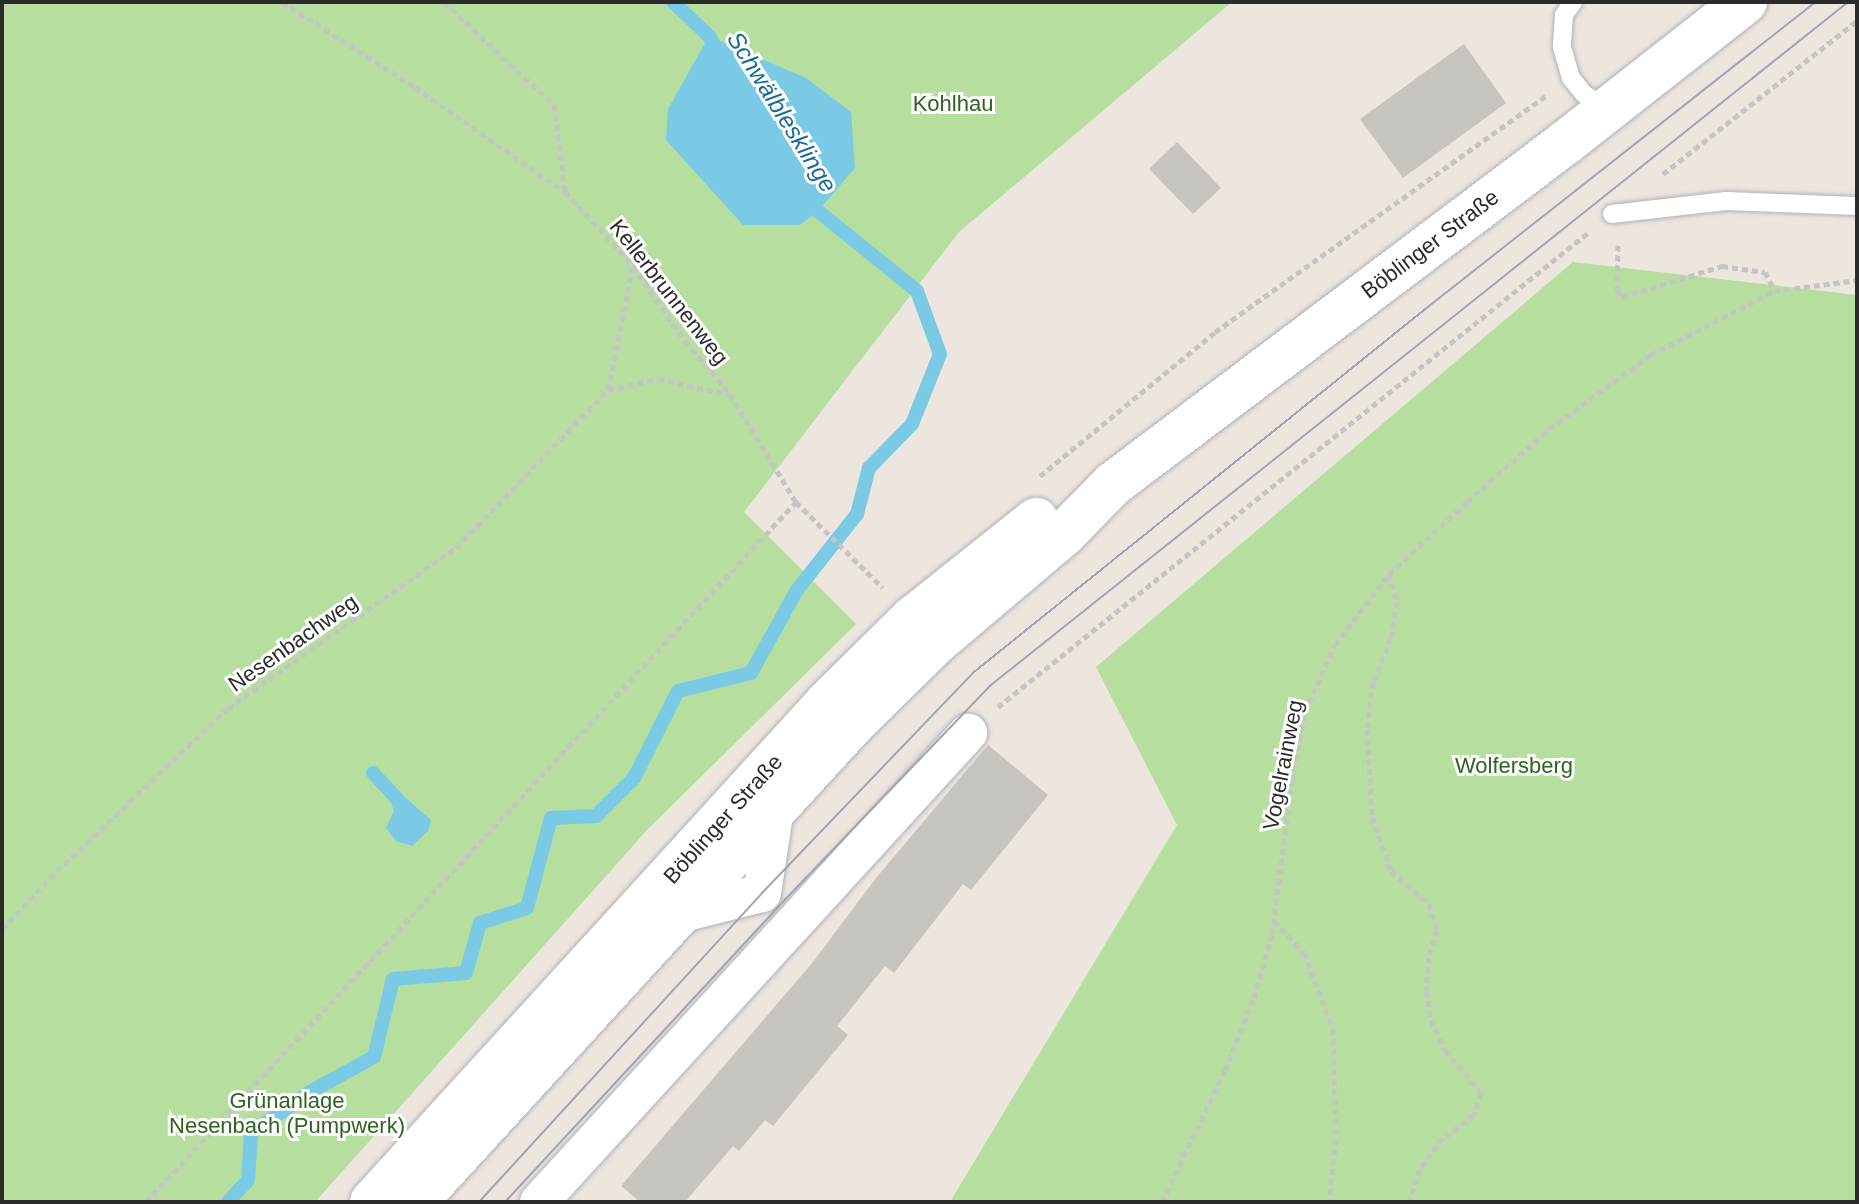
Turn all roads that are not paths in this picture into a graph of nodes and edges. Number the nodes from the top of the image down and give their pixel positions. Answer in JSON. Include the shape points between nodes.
{"nodes":[{"id":1,"x":1573,"y":2,"type":"edge"},
{"id":2,"x":1745,"y":2,"type":"edge"},
{"id":3,"x":1609,"y":110,"type":"junction"},
{"id":4,"x":1857,"y":206,"type":"edge"},
{"id":5,"x":1612,"y":214,"type":"road end"},
{"id":6,"x":1113,"y":484,"type":"junction"},
{"id":7,"x":968,"y":733,"type":"road end"},
{"id":8,"x":775,"y":808,"type":"junction"},
{"id":9,"x":762,"y":893,"type":"junction"},
{"id":10,"x":682,"y":913,"type":"junction"},
{"id":11,"x":795,"y":924,"type":"junction"},
{"id":12,"x":372,"y":1202,"type":"edge"},
{"id":13,"x":415,"y":1202,"type":"edge"},
{"id":14,"x":539,"y":1202,"type":"edge"}],
"edges":[{"from":1,"to":3,"type":"lane","via":[[1564,15],[1562,47],[1571,78]]},
{"from":2,"to":3,"type":"main road","name":"Böblinger Straße"},
{"from":3,"to":6,"type":"main road","name":"Böblinger Straße"},
{"from":4,"to":5,"type":"lane","via":[[1726,201]]},
{"from":6,"to":8,"type":"main road","name":"Böblinger Straße","via":[[1065,533],[933,645]]},
{"from":6,"to":12,"type":"main road","name":"Böblinger Straße","via":[[1048,510],[904,611],[827,703]]},
{"from":7,"to":11,"type":"street"},
{"from":8,"to":9,"type":"street"},
{"from":8,"to":10,"type":"main road","name":"Böblinger Straße"},
{"from":9,"to":10,"type":"street"},
{"from":9,"to":11,"type":"street"},
{"from":10,"to":13,"type":"main road","name":"Böblinger Straße"},
{"from":11,"to":14,"type":"street"}]}
